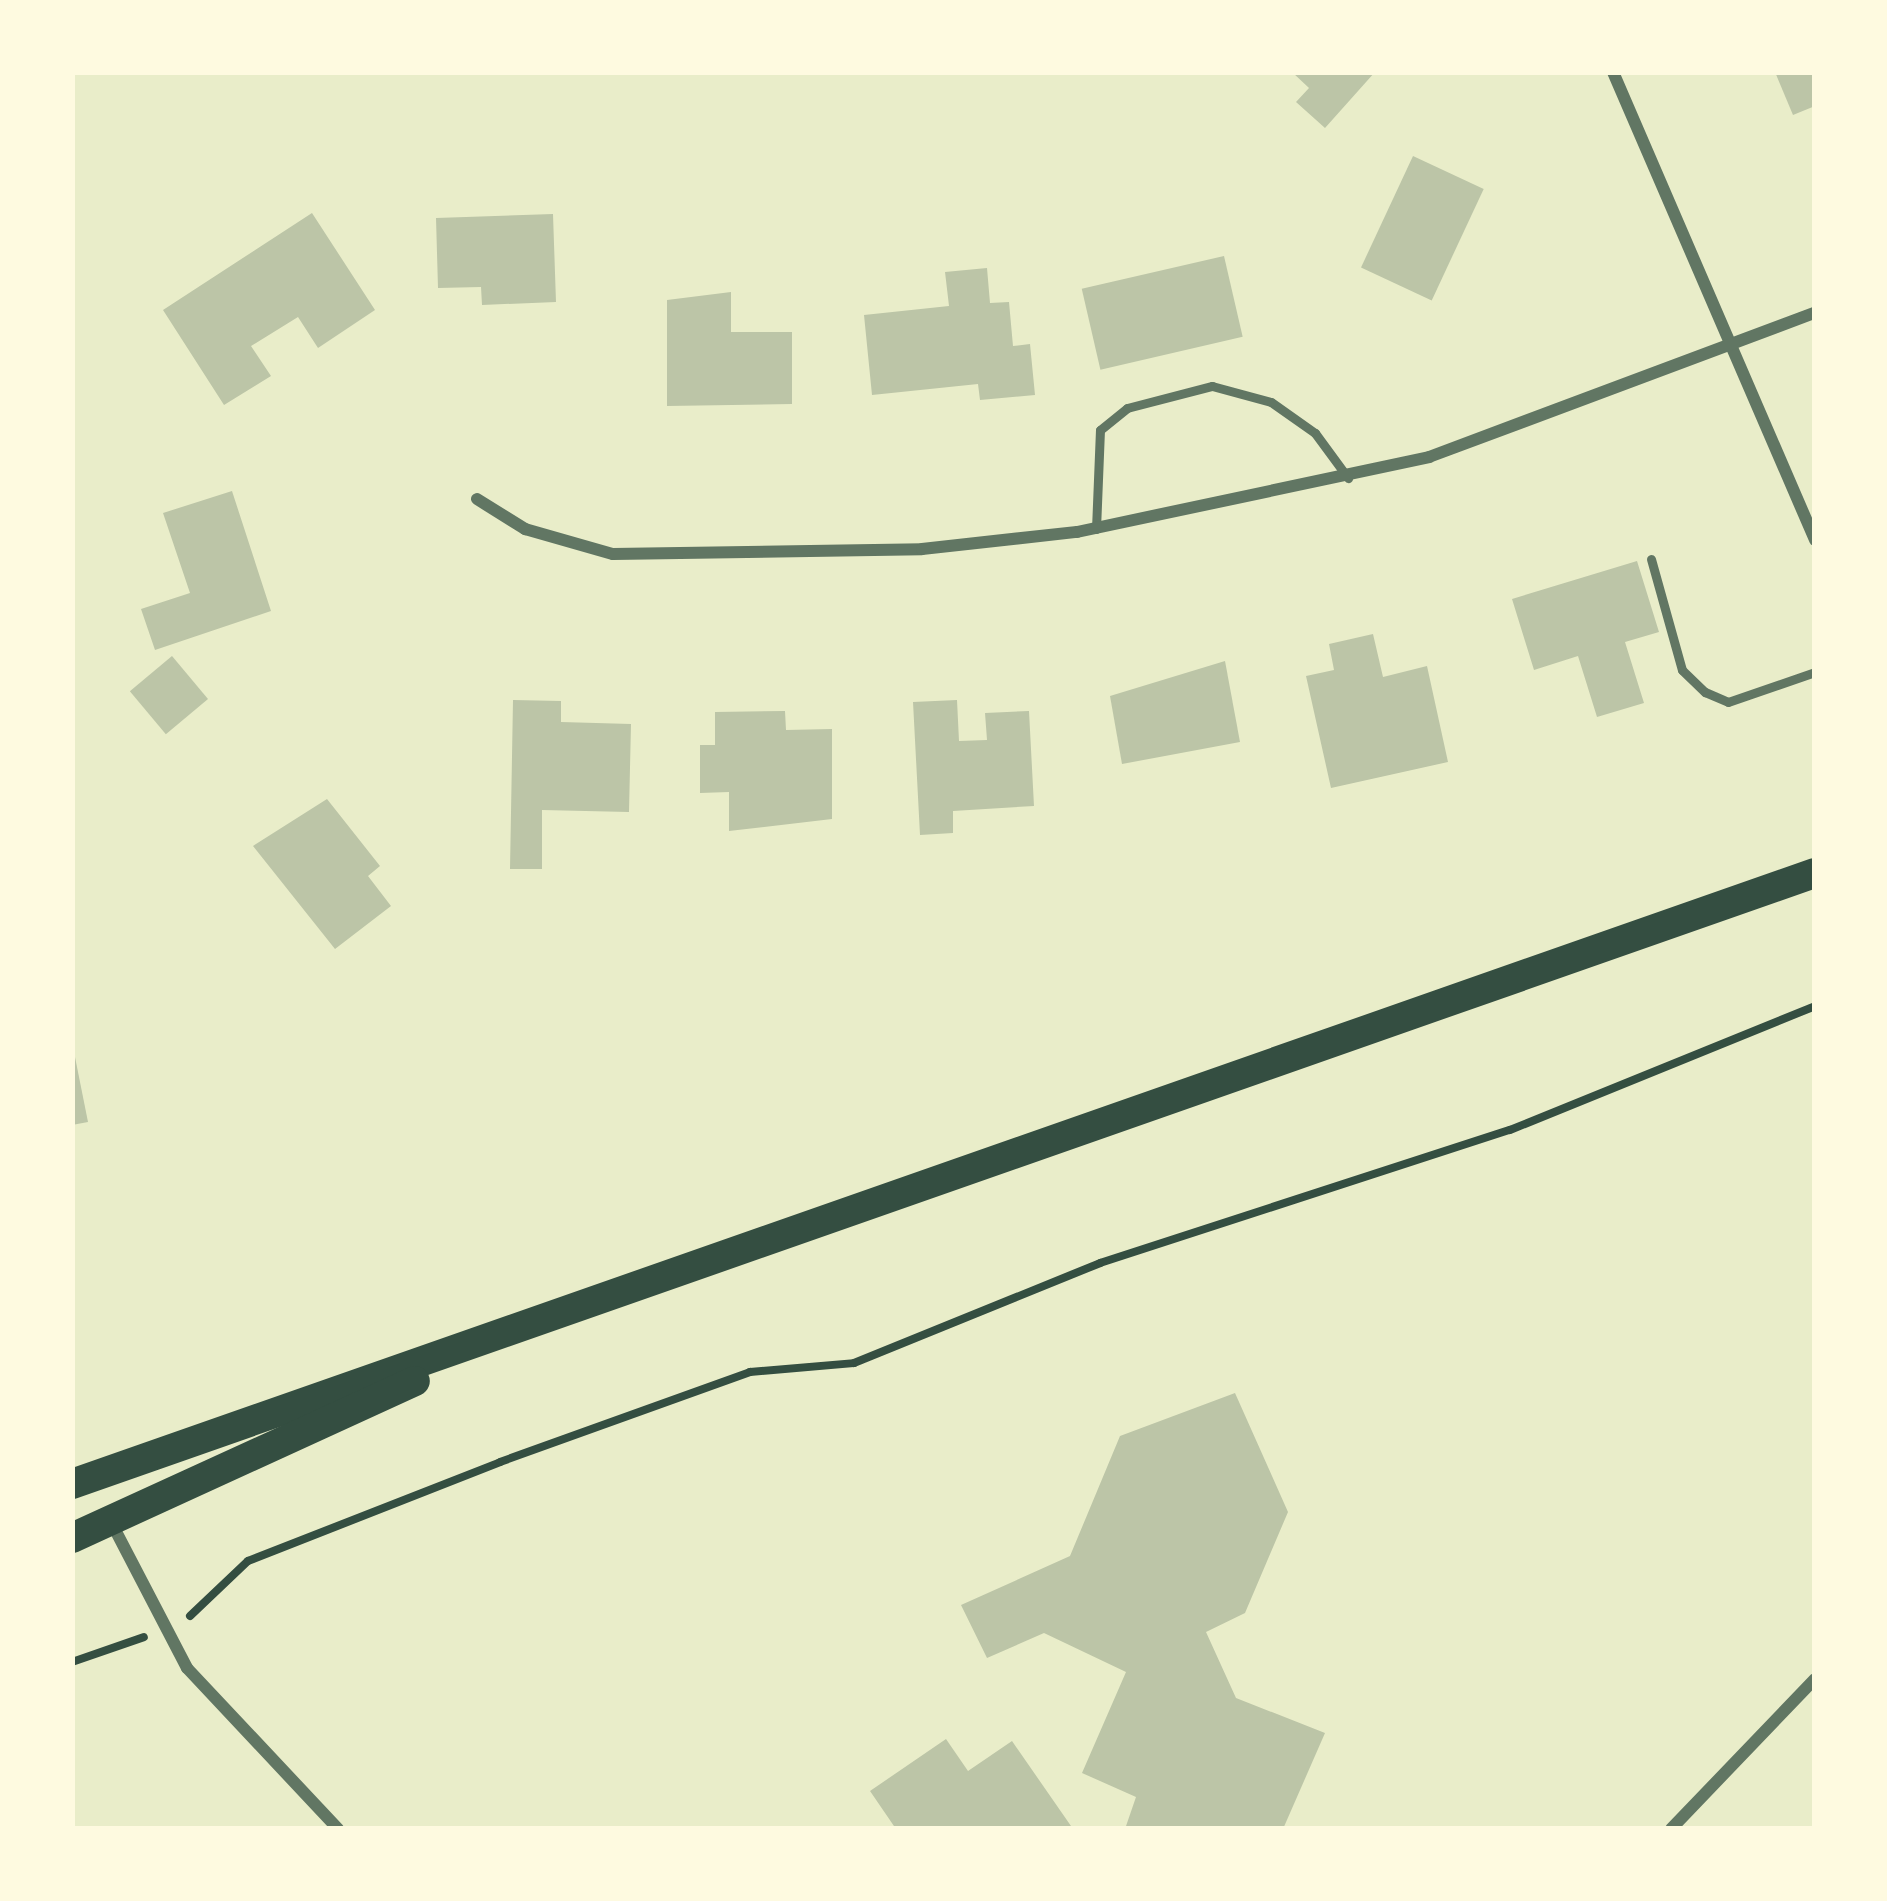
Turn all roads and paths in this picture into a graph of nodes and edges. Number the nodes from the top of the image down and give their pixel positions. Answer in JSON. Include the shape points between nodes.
{"nodes":[{"id":1,"x":1613,"y":72,"type":"edge"},
{"id":2,"x":1815,"y":313,"type":"edge"},
{"id":3,"x":1727,"y":347,"type":"junction"},
{"id":4,"x":1348,"y":478,"type":"junction"},
{"id":5,"x":477,"y":499,"type":"dead end"},
{"id":6,"x":1096,"y":529,"type":"junction"},
{"id":7,"x":1815,"y":541,"type":"edge"},
{"id":8,"x":1652,"y":559,"type":"dead end"},
{"id":9,"x":1815,"y":672,"type":"edge"},
{"id":10,"x":1815,"y":873,"type":"edge"},
{"id":11,"x":1815,"y":1006,"type":"edge"},
{"id":12,"x":507,"y":1338,"type":"junction"},
{"id":13,"x":72,"y":1484,"type":"edge"},
{"id":14,"x":110,"y":1520,"type":"junction"},
{"id":15,"x":72,"y":1538,"type":"edge"},
{"id":16,"x":163,"y":1628,"type":"junction"},
{"id":17,"x":72,"y":1662,"type":"edge"},
{"id":18,"x":1815,"y":1679,"type":"edge"},
{"id":19,"x":338,"y":1829,"type":"edge"},
{"id":20,"x":1671,"y":1829,"type":"edge"}],
"edges":[{"from":1,"to":3,"type":"street"},
{"from":2,"to":3,"type":"street"},
{"from":3,"to":4,"type":"street"},
{"from":3,"to":7,"type":"street"},
{"from":4,"to":6,"type":"street"},
{"from":4,"to":6,"type":"lane","via":[[1316,433],[1271,402],[1213,386],[1127,408],[1100,430],[1090,465]]},
{"from":5,"to":6,"type":"street","via":[[525,529],[613,554],[899,550]]},
{"from":8,"to":9,"type":"lane","via":[[1682,670],[1705,692],[1728,702]]},
{"from":10,"to":12,"type":"main road"},
{"from":11,"to":16,"type":"path","via":[[1510,1130],[1100,1263],[854,1364],[750,1372],[500,1462],[248,1561]]},
{"from":12,"to":13,"type":"main road"},
{"from":12,"to":14,"type":"main road"},
{"from":14,"to":15,"type":"main road"},
{"from":14,"to":16,"type":"street"},
{"from":16,"to":17,"type":"path"},
{"from":16,"to":19,"type":"street","via":[[233,1728]]},
{"from":18,"to":20,"type":"street"}]}
